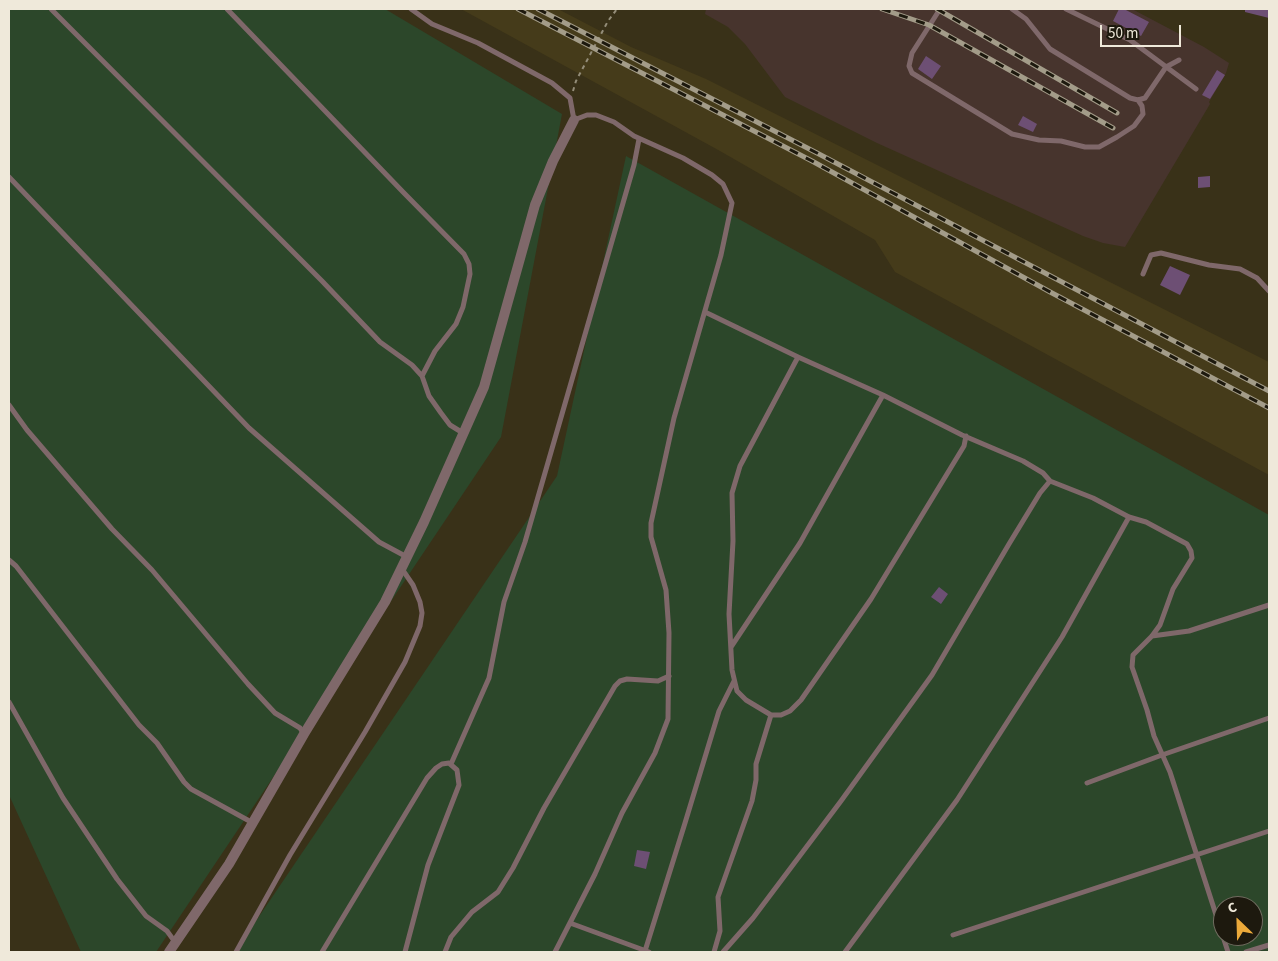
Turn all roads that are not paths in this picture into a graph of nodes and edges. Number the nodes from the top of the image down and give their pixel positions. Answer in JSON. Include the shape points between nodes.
{"nodes":[{"id":1,"x":51,"y":9,"type":"edge"},
{"id":2,"x":227,"y":9,"type":"edge"},
{"id":3,"x":411,"y":9,"type":"edge"},
{"id":4,"x":940,"y":9,"type":"edge"},
{"id":5,"x":1012,"y":9,"type":"edge"},
{"id":6,"x":1066,"y":9,"type":"edge"},
{"id":7,"x":1179,"y":60,"type":"dead end"},
{"id":8,"x":1166,"y":67,"type":"junction"},
{"id":9,"x":1196,"y":89,"type":"dead end"},
{"id":10,"x":1138,"y":100,"type":"junction"},
{"id":11,"x":574,"y":120,"type":"junction"},
{"id":12,"x":639,"y":139,"type":"junction"},
{"id":13,"x":9,"y":177,"type":"edge"},
{"id":14,"x":1143,"y":274,"type":"dead end"},
{"id":15,"x":1269,"y":291,"type":"edge"},
{"id":16,"x":705,"y":312,"type":"junction"},
{"id":17,"x":798,"y":357,"type":"junction"},
{"id":18,"x":422,"y":376,"type":"junction"},
{"id":19,"x":883,"y":396,"type":"junction"},
{"id":20,"x":9,"y":405,"type":"edge"},
{"id":21,"x":463,"y":433,"type":"junction"},
{"id":22,"x":966,"y":436,"type":"junction"},
{"id":23,"x":1050,"y":481,"type":"junction"},
{"id":24,"x":1129,"y":517,"type":"junction"},
{"id":25,"x":407,"y":557,"type":"junction"},
{"id":26,"x":9,"y":560,"type":"edge"},
{"id":27,"x":402,"y":568,"type":"junction"},
{"id":28,"x":1269,"y":605,"type":"edge"},
{"id":29,"x":1152,"y":636,"type":"junction"},
{"id":30,"x":730,"y":647,"type":"junction"},
{"id":31,"x":669,"y":676,"type":"junction"},
{"id":32,"x":734,"y":681,"type":"junction"},
{"id":33,"x":9,"y":702,"type":"edge"},
{"id":34,"x":771,"y":715,"type":"junction"},
{"id":35,"x":1269,"y":718,"type":"edge"},
{"id":36,"x":304,"y":734,"type":"junction"},
{"id":37,"x":1162,"y":755,"type":"junction"},
{"id":38,"x":451,"y":764,"type":"junction"},
{"id":39,"x":1087,"y":783,"type":"dead end"},
{"id":40,"x":254,"y":823,"type":"junction"},
{"id":41,"x":1269,"y":831,"type":"edge"},
{"id":42,"x":1197,"y":855,"type":"junction"},
{"id":43,"x":570,"y":923,"type":"junction"},
{"id":44,"x":953,"y":935,"type":"dead end"},
{"id":45,"x":175,"y":942,"type":"junction"},
{"id":46,"x":1269,"y":945,"type":"edge"},
{"id":47,"x":169,"y":952,"type":"edge"},
{"id":48,"x":236,"y":952,"type":"edge"},
{"id":49,"x":322,"y":952,"type":"edge"},
{"id":50,"x":405,"y":952,"type":"edge"},
{"id":51,"x":445,"y":952,"type":"edge"},
{"id":52,"x":555,"y":952,"type":"edge"},
{"id":53,"x":646,"y":952,"type":"edge"},
{"id":54,"x":714,"y":952,"type":"edge"},
{"id":55,"x":723,"y":952,"type":"edge"},
{"id":56,"x":845,"y":952,"type":"edge"},
{"id":57,"x":1228,"y":952,"type":"edge"},
{"id":58,"x":1246,"y":952,"type":"edge"}],
"edges":[{"from":1,"to":18,"type":"lane","via":[[380,342]]},
{"from":2,"to":18,"type":"lane","via":[[464,254],[470,274],[463,307],[456,324],[435,351]]},
{"from":3,"to":11,"type":"lane","via":[[432,24],[478,43],[552,84],[570,98]]},
{"from":4,"to":10,"type":"lane","via":[[912,53],[909,66],[912,73],[1012,134],[1099,147],[1134,126],[1142,114]]},
{"from":5,"to":10,"type":"lane","via":[[1026,19],[1050,48]]},
{"from":6,"to":8,"type":"lane","via":[[1130,40]]},
{"from":7,"to":8,"type":"lane"},
{"from":8,"to":9,"type":"lane"},
{"from":8,"to":10,"type":"lane","via":[[1145,98]]},
{"from":11,"to":12,"type":"lane","via":[[596,115],[614,122]]},
{"from":11,"to":21,"type":"street","via":[[535,205],[484,387]]},
{"from":12,"to":16,"type":"lane","via":[[712,175],[729,194],[732,203],[729,222]]},
{"from":12,"to":38,"type":"lane","via":[[525,542],[504,602],[489,678]]},
{"from":13,"to":25,"type":"lane","via":[[250,428],[379,542]]},
{"from":14,"to":15,"type":"lane","via":[[1151,254],[1161,253],[1240,269],[1257,278]]},
{"from":16,"to":17,"type":"lane"},
{"from":16,"to":31,"type":"lane","via":[[674,418],[650,523],[666,590]]},
{"from":17,"to":19,"type":"lane"},
{"from":17,"to":30,"type":"lane","via":[[740,466],[732,492]]},
{"from":18,"to":21,"type":"lane","via":[[429,396],[441,413],[450,425]]},
{"from":19,"to":22,"type":"lane"},
{"from":19,"to":30,"type":"lane","via":[[800,543]]},
{"from":20,"to":36,"type":"lane","via":[[27,430],[248,684],[275,713],[300,728]]},
{"from":21,"to":25,"type":"street"},
{"from":22,"to":23,"type":"lane","via":[[1024,461]]},
{"from":22,"to":34,"type":"lane","via":[[964,446],[871,599],[801,700],[790,711]]},
{"from":23,"to":24,"type":"lane"},
{"from":23,"to":55,"type":"lane","via":[[932,675],[841,802],[753,918]]},
{"from":24,"to":29,"type":"lane","via":[[1146,522],[1187,544],[1191,551],[1192,558],[1173,589],[1160,625]]},
{"from":24,"to":56,"type":"lane","via":[[1062,637],[957,800]]},
{"from":25,"to":27,"type":"street"},
{"from":26,"to":40,"type":"lane","via":[[138,725],[157,743],[184,782]]},
{"from":27,"to":36,"type":"street","via":[[385,602]]},
{"from":27,"to":48,"type":"lane","via":[[420,602],[420,626],[404,662],[360,740]]},
{"from":28,"to":29,"type":"lane","via":[[1189,631]]},
{"from":29,"to":37,"type":"lane","via":[[1134,655],[1132,667]]},
{"from":30,"to":32,"type":"lane"},
{"from":31,"to":43,"type":"lane","via":[[668,719],[655,753],[622,813]]},
{"from":31,"to":51,"type":"lane","via":[[658,681],[627,679],[614,686],[498,892],[472,912],[451,937]]},
{"from":32,"to":34,"type":"lane","via":[[737,691],[746,700]]},
{"from":32,"to":53,"type":"lane","via":[[719,711]]},
{"from":33,"to":45,"type":"lane","via":[[63,798],[117,879],[146,916],[167,931]]},
{"from":34,"to":54,"type":"lane","via":[[756,764],[752,801],[718,897],[720,931]]},
{"from":35,"to":37,"type":"lane"},
{"from":36,"to":40,"type":"street"},
{"from":37,"to":39,"type":"lane"},
{"from":37,"to":42,"type":"lane"},
{"from":38,"to":49,"type":"lane","via":[[442,764],[427,778]]},
{"from":38,"to":50,"type":"lane","via":[[457,770],[459,785],[428,864]]},
{"from":40,"to":45,"type":"street"},
{"from":41,"to":42,"type":"lane"},
{"from":42,"to":44,"type":"lane"},
{"from":42,"to":57,"type":"lane"},
{"from":43,"to":52,"type":"lane"},
{"from":43,"to":53,"type":"lane"},
{"from":45,"to":47,"type":"street"},
{"from":46,"to":58,"type":"lane"}]}
